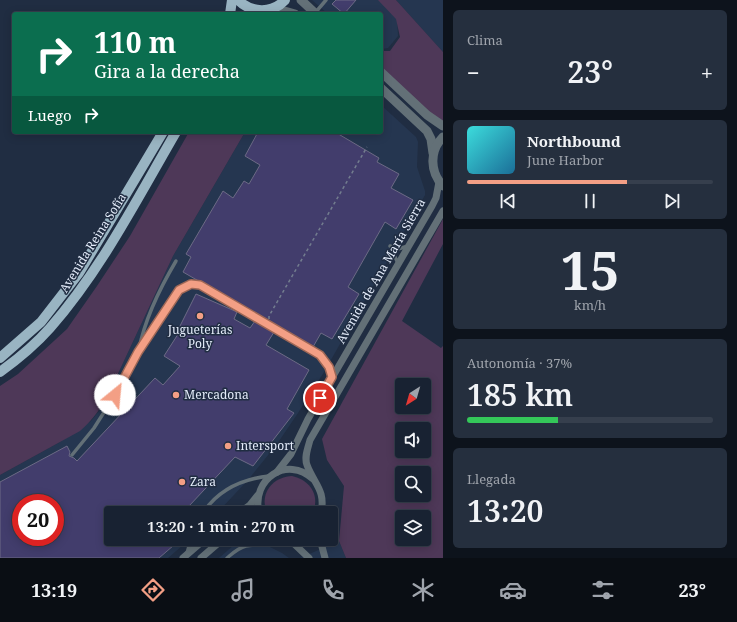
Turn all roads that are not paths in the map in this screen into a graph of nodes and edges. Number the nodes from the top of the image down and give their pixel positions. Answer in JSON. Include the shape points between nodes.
{"nodes":[{"id":1,"x":232,"y":0,"type":"edge"},
{"id":2,"x":238,"y":0,"type":"edge"},
{"id":3,"x":285,"y":0,"type":"edge"},
{"id":4,"x":301,"y":0,"type":"edge"},
{"id":5,"x":326,"y":0,"type":"edge"},
{"id":6,"x":274,"y":8,"type":"junction"},
{"id":7,"x":230,"y":12,"type":"edge"},
{"id":8,"x":254,"y":12,"type":"edge"},
{"id":9,"x":289,"y":12,"type":"edge"},
{"id":10,"x":313,"y":12,"type":"edge"},
{"id":11,"x":317,"y":12,"type":"edge"},
{"id":12,"x":383,"y":74,"type":"edge"},
{"id":13,"x":383,"y":90,"type":"edge"},
{"id":14,"x":443,"y":126,"type":"edge"},
{"id":15,"x":162,"y":134,"type":"edge"},
{"id":16,"x":175,"y":134,"type":"edge"},
{"id":17,"x":443,"y":137,"type":"edge"},
{"id":18,"x":433,"y":153,"type":"junction"},
{"id":19,"x":441,"y":184,"type":"edge"},
{"id":20,"x":443,"y":211,"type":"edge"},
{"id":21,"x":390,"y":246,"type":"dead end"},
{"id":22,"x":409,"y":246,"type":"junction"},
{"id":23,"x":386,"y":258,"type":"dead end"},
{"id":24,"x":176,"y":261,"type":"dead end"},
{"id":25,"x":398,"y":264,"type":"junction"},
{"id":26,"x":138,"y":352,"type":"junction"},
{"id":27,"x":0,"y":358,"type":"edge"},
{"id":28,"x":0,"y":372,"type":"edge"},
{"id":29,"x":332,"y":377,"type":"junction"},
{"id":30,"x":72,"y":455,"type":"dead end"},
{"id":31,"x":274,"y":474,"type":"junction"},
{"id":32,"x":316,"y":482,"type":"junction"},
{"id":33,"x":258,"y":495,"type":"junction"},
{"id":34,"x":209,"y":506,"type":"edge"},
{"id":35,"x":249,"y":506,"type":"edge"},
{"id":36,"x":257,"y":506,"type":"edge"},
{"id":37,"x":322,"y":506,"type":"edge"},
{"id":38,"x":189,"y":546,"type":"edge"},
{"id":39,"x":197,"y":546,"type":"edge"},
{"id":40,"x":215,"y":546,"type":"edge"},
{"id":41,"x":246,"y":546,"type":"edge"},
{"id":42,"x":296,"y":546,"type":"edge"},
{"id":43,"x":322,"y":546,"type":"edge"},
{"id":44,"x":185,"y":557,"type":"edge"},
{"id":45,"x":201,"y":558,"type":"edge"},
{"id":46,"x":227,"y":558,"type":"edge"},
{"id":47,"x":309,"y":558,"type":"edge"},
{"id":48,"x":325,"y":558,"type":"edge"}],
"edges":[{"from":1,"to":7,"type":"main road"},
{"from":2,"to":8,"type":"main road"},
{"from":3,"to":6,"type":"main road"},
{"from":4,"to":10,"type":"street"},
{"from":5,"to":11,"type":"lane"},
{"from":6,"to":8,"type":"main road"},
{"from":6,"to":9,"type":"street"},
{"from":12,"to":14,"type":"street","via":[[427,115]]},
{"from":13,"to":18,"type":"street","via":[[427,131]]},
{"from":15,"to":27,"type":"main road","name":"Avenida Reina Sofía","via":[[79,273],[41,322]]},
{"from":16,"to":28,"type":"main road","name":"Avenida Reina Sofía","via":[[118,232],[74,298],[49,330]]},
{"from":17,"to":18,"type":"street"},
{"from":18,"to":19,"type":"street","via":[[433,168]]},
{"from":19,"to":22,"type":"street","name":"Avenida de Ana María Sierra"},
{"from":20,"to":32,"type":"street","name":"Avenida de Ana María Sierra","via":[[310,440],[306,453],[307,464]]},
{"from":21,"to":22,"type":"lane","via":[[398,249]]},
{"from":22,"to":25,"type":"street","name":"Avenida de Ana María Sierra"},
{"from":23,"to":25,"type":"lane","via":[[394,255],[398,259]]},
{"from":24,"to":26,"type":"lane","via":[[142,334]]},
{"from":25,"to":29,"type":"street","name":"Avenida de Ana María Sierra"},
{"from":26,"to":29,"type":"lane","via":[[179,290],[191,284],[200,285],[320,355],[329,367]]},
{"from":26,"to":30,"type":"lane","via":[[115,395]]},
{"from":29,"to":31,"type":"street","name":"Avenida de Ana María Sierra","via":[[291,454]]},
{"from":31,"to":32,"type":"street","via":[[287,469],[298,470]]},
{"from":31,"to":33,"type":"street","name":"Avenida de Ana María Sierra","via":[[260,488]]},
{"from":31,"to":34,"type":"lane","via":[[254,477],[233,486]]},
{"from":32,"to":37,"type":"street","name":"Avenida de Ana María Sierra","via":[[323,497]]},
{"from":33,"to":35,"type":"street","name":"Avenida de Ana María Sierra"},
{"from":33,"to":36,"type":"street"},
{"from":38,"to":44,"type":"lane"},
{"from":39,"to":44,"type":"street"},
{"from":40,"to":45,"type":"street"},
{"from":41,"to":46,"type":"lane"},
{"from":42,"to":47,"type":"street"},
{"from":43,"to":48,"type":"street"}]}
